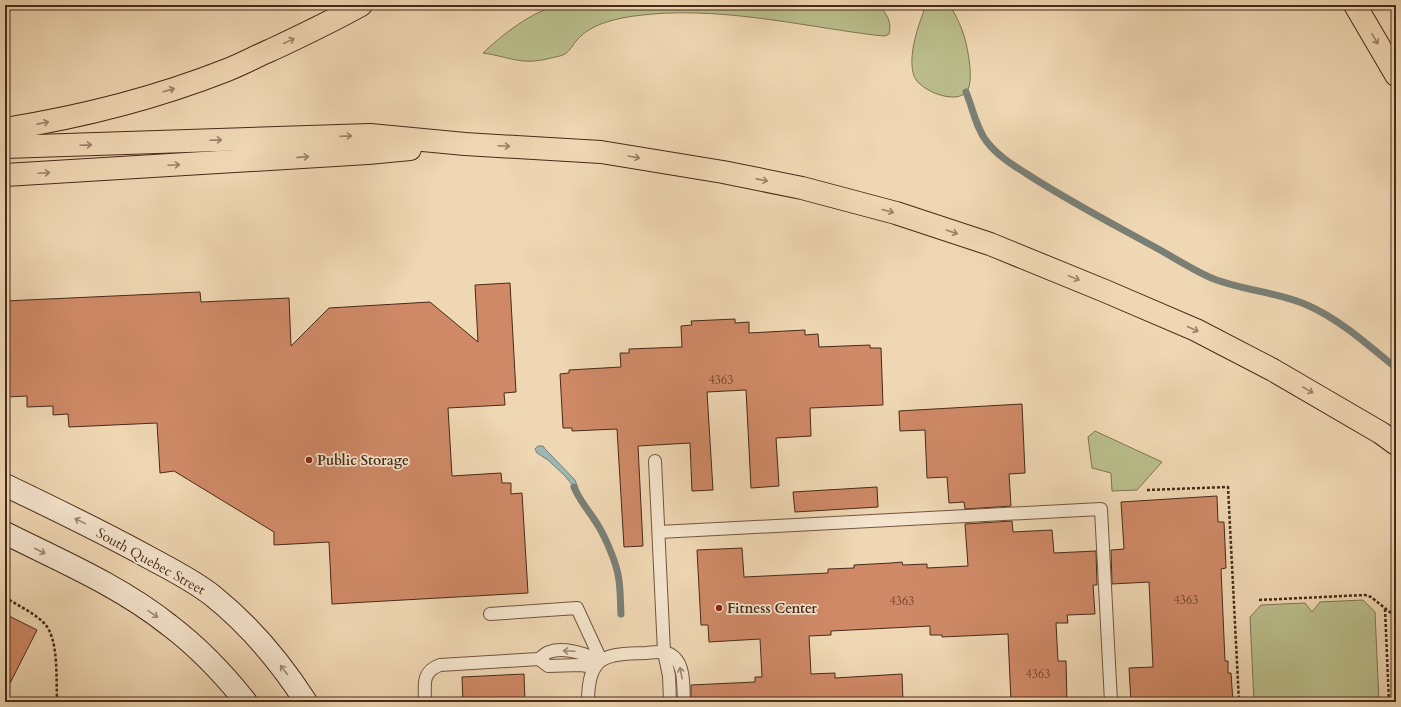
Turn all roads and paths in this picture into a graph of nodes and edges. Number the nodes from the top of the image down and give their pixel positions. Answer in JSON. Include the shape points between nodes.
{"nodes":[{"id":1,"x":361,"y":5,"type":"edge"},
{"id":2,"x":1355,"y":5,"type":"edge"},
{"id":3,"x":1396,"y":75,"type":"edge"},
{"id":4,"x":5,"y":129,"type":"edge"},
{"id":5,"x":465,"y":144,"type":"junction"},
{"id":6,"x":5,"y":147,"type":"edge"},
{"id":7,"x":5,"y":175,"type":"edge"},
{"id":8,"x":1396,"y":444,"type":"edge"},
{"id":9,"x":655,"y":461,"type":"dead end"},
{"id":10,"x":5,"y":484,"type":"edge"},
{"id":11,"x":1147,"y":490,"type":"dead end"},
{"id":12,"x":659,"y":532,"type":"junction"},
{"id":13,"x":5,"y":533,"type":"edge"},
{"id":14,"x":5,"y":597,"type":"edge"},
{"id":15,"x":1259,"y":600,"type":"dead end"},
{"id":16,"x":1385,"y":609,"type":"junction"},
{"id":17,"x":490,"y":614,"type":"dead end"},
{"id":18,"x":1396,"y":616,"type":"edge"},
{"id":19,"x":664,"y":652,"type":"junction"},
{"id":20,"x":598,"y":664,"type":"junction"},
{"id":21,"x":57,"y":700,"type":"dead end"},
{"id":22,"x":246,"y":702,"type":"edge"},
{"id":23,"x":306,"y":702,"type":"edge"},
{"id":24,"x":426,"y":702,"type":"edge"},
{"id":25,"x":588,"y":702,"type":"edge"},
{"id":26,"x":670,"y":702,"type":"edge"},
{"id":27,"x":684,"y":702,"type":"edge"},
{"id":28,"x":1111,"y":702,"type":"edge"},
{"id":29,"x":1239,"y":702,"type":"edge"},
{"id":30,"x":1389,"y":702,"type":"edge"}],
"edges":[{"from":4,"to":1,"type":"highway","one_way":true,"via":[[100,110],[174,89],[228,70]]},
{"from":2,"to":3,"type":"highway","one_way":true},
{"from":6,"to":5,"type":"highway","one_way":true,"via":[[370,135]]},
{"from":7,"to":5,"type":"highway","one_way":true,"via":[[368,153]]},
{"from":5,"to":8,"type":"highway","one_way":true,"via":[[608,153],[802,188],[896,213],[990,244],[1196,330],[1273,370]]},
{"from":9,"to":12,"type":"lane"},
{"from":23,"to":10,"type":"street","name":"South Quebec Street","one_way":true,"via":[[298,688],[254,634],[212,595],[125,544]]},
{"from":11,"to":29,"type":"path","via":[[1228,487]]},
{"from":12,"to":19,"type":"lane"},
{"from":12,"to":28,"type":"lane","via":[[1101,509]]},
{"from":13,"to":22,"type":"street","one_way":true,"via":[[98,580],[144,607],[168,624],[210,661]]},
{"from":14,"to":21,"type":"path","via":[[38,618],[49,629],[53,638]]},
{"from":15,"to":16,"type":"path","via":[[1365,595]]},
{"from":16,"to":18,"type":"path"},
{"from":16,"to":30,"type":"path"},
{"from":17,"to":20,"type":"lane","via":[[576,608]]},
{"from":19,"to":20,"type":"lane","via":[[621,653],[609,656]]},
{"from":19,"to":26,"type":"lane"},
{"from":27,"to":19,"type":"lane","one_way":true,"via":[[679,665],[675,657]]},
{"from":20,"to":24,"type":"lane","via":[[548,666],[539,659],[446,664],[435,667],[426,678]]},
{"from":20,"to":25,"type":"lane","via":[[590,677]]}]}
